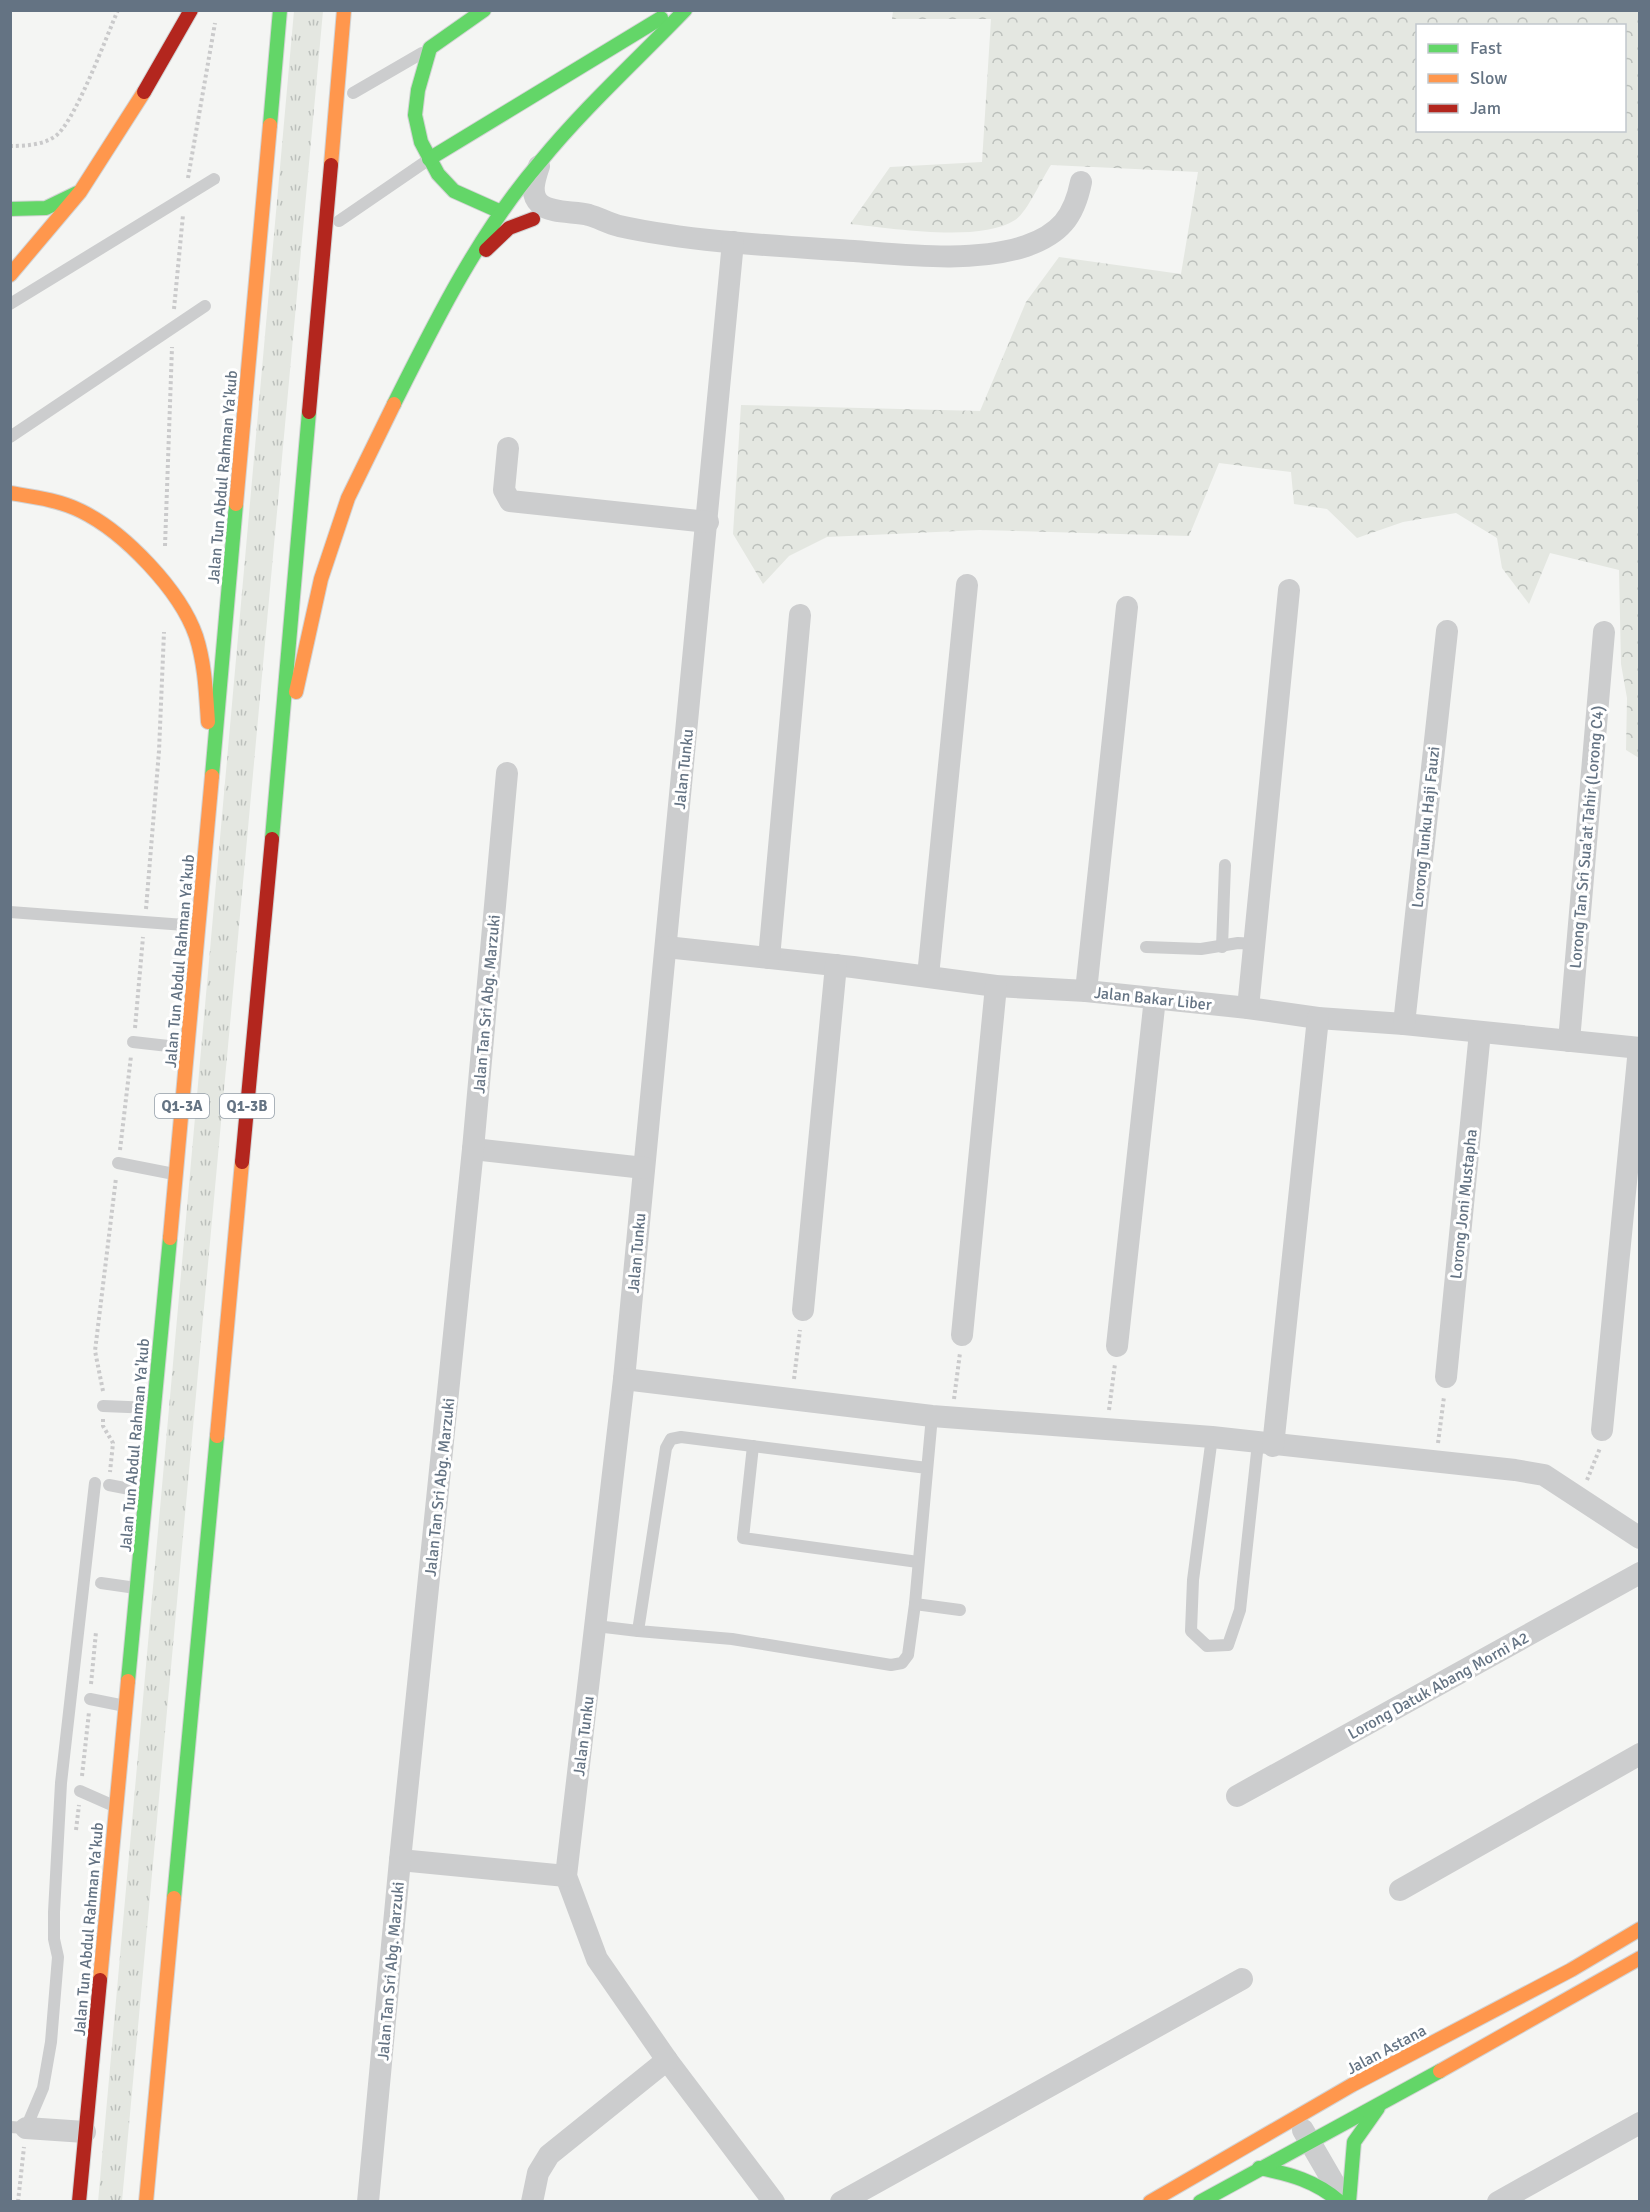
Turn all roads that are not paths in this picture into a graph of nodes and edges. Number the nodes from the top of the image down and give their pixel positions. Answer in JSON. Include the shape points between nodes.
{"nodes":[{"id":1,"x":191,"y":10,"type":"edge"},
{"id":2,"x":280,"y":10,"type":"edge"},
{"id":3,"x":344,"y":10,"type":"edge"},
{"id":4,"x":484,"y":10,"type":"edge"},
{"id":5,"x":673,"y":10,"type":"edge"},
{"id":6,"x":685,"y":10,"type":"edge"},
{"id":7,"x":430,"y":48,"type":"junction"},
{"id":8,"x":353,"y":93,"type":"dead end"},
{"id":9,"x":429,"y":159,"type":"junction"},
{"id":10,"x":540,"y":161,"type":"junction"},
{"id":11,"x":214,"y":179,"type":"dead end"},
{"id":12,"x":1082,"y":182,"type":"dead end"},
{"id":13,"x":80,"y":192,"type":"junction"},
{"id":14,"x":10,"y":209,"type":"edge"},
{"id":15,"x":501,"y":212,"type":"junction"},
{"id":16,"x":533,"y":219,"type":"junction"},
{"id":17,"x":339,"y":221,"type":"dead end"},
{"id":18,"x":616,"y":225,"type":"junction"},
{"id":19,"x":733,"y":242,"type":"junction"},
{"id":20,"x":477,"y":253,"type":"junction"},
{"id":21,"x":10,"y":275,"type":"edge"},
{"id":22,"x":10,"y":304,"type":"edge"},
{"id":23,"x":205,"y":306,"type":"dead end"},
{"id":24,"x":10,"y":437,"type":"edge"},
{"id":25,"x":508,"y":448,"type":"dead end"},
{"id":26,"x":10,"y":493,"type":"edge"},
{"id":27,"x":708,"y":522,"type":"junction"},
{"id":28,"x":967,"y":585,"type":"dead end"},
{"id":29,"x":1289,"y":590,"type":"dead end"},
{"id":30,"x":1127,"y":607,"type":"dead end"},
{"id":31,"x":800,"y":615,"type":"dead end"},
{"id":32,"x":1447,"y":631,"type":"dead end"},
{"id":33,"x":1604,"y":632,"type":"dead end"},
{"id":34,"x":279,"y":765,"type":"junction"},
{"id":35,"x":507,"y":773,"type":"dead end"},
{"id":36,"x":213,"y":775,"type":"junction"},
{"id":37,"x":1225,"y":865,"type":"dead end"},
{"id":38,"x":10,"y":912,"type":"edge"},
{"id":39,"x":199,"y":926,"type":"junction"},
{"id":40,"x":1255,"y":944,"type":"junction"},
{"id":41,"x":666,"y":947,"type":"junction"},
{"id":42,"x":1146,"y":947,"type":"dead end"},
{"id":43,"x":1222,"y":947,"type":"junction"},
{"id":44,"x":769,"y":958,"type":"junction"},
{"id":45,"x":836,"y":965,"type":"junction"},
{"id":46,"x":928,"y":976,"type":"junction"},
{"id":47,"x":996,"y":986,"type":"junction"},
{"id":48,"x":1086,"y":991,"type":"junction"},
{"id":49,"x":1155,"y":998,"type":"junction"},
{"id":50,"x":1248,"y":1008,"type":"junction"},
{"id":51,"x":1318,"y":1018,"type":"junction"},
{"id":52,"x":1404,"y":1024,"type":"junction"},
{"id":53,"x":1480,"y":1032,"type":"junction"},
{"id":54,"x":1569,"y":1041,"type":"junction"},
{"id":55,"x":133,"y":1042,"type":"road end"},
{"id":56,"x":188,"y":1048,"type":"junction"},
{"id":57,"x":1639,"y":1048,"type":"edge"},
{"id":58,"x":473,"y":1149,"type":"junction"},
{"id":59,"x":118,"y":1163,"type":"road end"},
{"id":60,"x":644,"y":1168,"type":"junction"},
{"id":61,"x":176,"y":1174,"type":"junction"},
{"id":62,"x":803,"y":1310,"type":"road end"},
{"id":63,"x":962,"y":1335,"type":"road end"},
{"id":64,"x":1117,"y":1346,"type":"road end"},
{"id":65,"x":1446,"y":1377,"type":"road end"},
{"id":66,"x":624,"y":1379,"type":"junction"},
{"id":67,"x":103,"y":1406,"type":"road end"},
{"id":68,"x":154,"y":1408,"type":"junction"},
{"id":69,"x":941,"y":1416,"type":"junction"},
{"id":70,"x":1602,"y":1430,"type":"road end"},
{"id":71,"x":1212,"y":1437,"type":"junction"},
{"id":72,"x":1266,"y":1445,"type":"junction"},
{"id":73,"x":753,"y":1446,"type":"junction"},
{"id":74,"x":927,"y":1468,"type":"junction"},
{"id":75,"x":94,"y":1484,"type":"dead end"},
{"id":76,"x":109,"y":1485,"type":"road end"},
{"id":77,"x":146,"y":1492,"type":"junction"},
{"id":78,"x":1640,"y":1539,"type":"edge"},
{"id":79,"x":918,"y":1562,"type":"junction"},
{"id":80,"x":1640,"y":1573,"type":"edge"},
{"id":81,"x":101,"y":1583,"type":"dead end"},
{"id":82,"x":137,"y":1588,"type":"junction"},
{"id":83,"x":915,"y":1604,"type":"junction"},
{"id":84,"x":960,"y":1610,"type":"dead end"},
{"id":85,"x":596,"y":1626,"type":"junction"},
{"id":86,"x":638,"y":1631,"type":"junction"},
{"id":87,"x":90,"y":1699,"type":"road end"},
{"id":88,"x":126,"y":1706,"type":"junction"},
{"id":89,"x":1640,"y":1754,"type":"edge"},
{"id":90,"x":80,"y":1791,"type":"road end"},
{"id":91,"x":1237,"y":1796,"type":"dead end"},
{"id":92,"x":117,"y":1807,"type":"junction"},
{"id":93,"x":400,"y":1860,"type":"junction"},
{"id":94,"x":566,"y":1876,"type":"junction"},
{"id":95,"x":1400,"y":1890,"type":"dead end"},
{"id":96,"x":1640,"y":1929,"type":"edge"},
{"id":97,"x":1640,"y":1958,"type":"edge"},
{"id":98,"x":1242,"y":1978,"type":"dead end"},
{"id":99,"x":667,"y":2060,"type":"junction"},
{"id":100,"x":1381,"y":2104,"type":"junction"},
{"id":101,"x":1295,"y":2119,"type":"junction"},
{"id":102,"x":1640,"y":2122,"type":"edge"},
{"id":103,"x":18,"y":2128,"type":"edge"},
{"id":104,"x":85,"y":2132,"type":"junction"},
{"id":105,"x":1310,"y":2142,"type":"junction"},
{"id":106,"x":1259,"y":2168,"type":"junction"},
{"id":107,"x":79,"y":2202,"type":"edge"},
{"id":108,"x":146,"y":2202,"type":"edge"},
{"id":109,"x":368,"y":2202,"type":"edge"},
{"id":110,"x":532,"y":2202,"type":"edge"},
{"id":111,"x":774,"y":2202,"type":"edge"},
{"id":112,"x":841,"y":2202,"type":"edge"},
{"id":113,"x":1150,"y":2202,"type":"edge"},
{"id":114,"x":1200,"y":2202,"type":"edge"},
{"id":115,"x":1342,"y":2202,"type":"edge"},
{"id":116,"x":1349,"y":2202,"type":"edge"},
{"id":117,"x":1498,"y":2202,"type":"edge"}],
"edges":[{"from":1,"to":13,"type":"main road","via":[[131,115]]},
{"from":2,"to":36,"type":"main road","name":"Jalan Tun Abdul Rahman Ya'kub","number":"Q1-3A"},
{"from":3,"to":34,"type":"main road","number":"Q1-3B"},
{"from":4,"to":7,"type":"main road"},
{"from":5,"to":9,"type":"main road"},
{"from":6,"to":10,"type":"main road"},
{"from":7,"to":8,"type":"lane"},
{"from":7,"to":9,"type":"main road","via":[[415,116]]},
{"from":9,"to":15,"type":"main road","via":[[454,191]]},
{"from":9,"to":17,"type":"lane"},
{"from":10,"to":15,"type":"main road"},
{"from":10,"to":18,"type":"street","via":[[534,183],[539,203]]},
{"from":11,"to":22,"type":"lane"},
{"from":12,"to":19,"type":"street","via":[[1077,206],[1064,225],[1045,238],[1000,252],[922,256]]},
{"from":13,"to":14,"type":"main road","via":[[46,208]]},
{"from":13,"to":21,"type":"main road"},
{"from":15,"to":16,"type":"street"},
{"from":15,"to":20,"type":"main road"},
{"from":16,"to":18,"type":"street","via":[[589,228]]},
{"from":16,"to":20,"type":"main road","via":[[508,228],[492,246]]},
{"from":18,"to":19,"type":"street"},
{"from":19,"to":27,"type":"street","name":"Jalan Tunku"},
{"from":20,"to":34,"type":"main road","via":[[434,323],[348,498],[321,579]]},
{"from":23,"to":24,"type":"lane"},
{"from":25,"to":27,"type":"street","via":[[504,490],[510,501]]},
{"from":26,"to":36,"type":"main road","via":[[49,500],[89,515],[164,582],[191,623],[204,671]]},
{"from":27,"to":41,"type":"street","name":"Jalan Tunku"},
{"from":28,"to":46,"type":"street"},
{"from":29,"to":40,"type":"street"},
{"from":30,"to":48,"type":"street"},
{"from":31,"to":44,"type":"street"},
{"from":32,"to":52,"type":"street","name":"Lorong Tunku Haji Fauzi"},
{"from":33,"to":54,"type":"street","name":"Lorong Tan Sri Sua'at Tahir (Lorong C4)"},
{"from":34,"to":108,"type":"main road","number":"Q1-3B"},
{"from":35,"to":58,"type":"street","name":"Jalan Tan Sri Abg. Marzuki"},
{"from":36,"to":39,"type":"main road","name":"Jalan Tun Abdul Rahman Ya'kub","number":"Q1-3A"},
{"from":37,"to":43,"type":"lane"},
{"from":38,"to":39,"type":"lane"},
{"from":39,"to":56,"type":"main road","name":"Jalan Tun Abdul Rahman Ya'kub","number":"Q1-3A"},
{"from":40,"to":43,"type":"lane"},
{"from":40,"to":50,"type":"street"},
{"from":41,"to":44,"type":"street","name":"Jalan Bakar Liber"},
{"from":41,"to":60,"type":"street","name":"Jalan Tunku"},
{"from":42,"to":43,"type":"lane"},
{"from":44,"to":45,"type":"street","name":"Jalan Bakar Liber"},
{"from":45,"to":46,"type":"street","name":"Jalan Bakar Liber"},
{"from":45,"to":62,"type":"street"},
{"from":46,"to":47,"type":"street","name":"Jalan Bakar Liber"},
{"from":47,"to":48,"type":"street","name":"Jalan Bakar Liber"},
{"from":47,"to":63,"type":"street"},
{"from":48,"to":49,"type":"street","name":"Jalan Bakar Liber"},
{"from":49,"to":50,"type":"street","name":"Jalan Bakar Liber"},
{"from":49,"to":64,"type":"street"},
{"from":50,"to":51,"type":"street","name":"Jalan Bakar Liber"},
{"from":51,"to":52,"type":"street","name":"Jalan Bakar Liber"},
{"from":51,"to":72,"type":"street"},
{"from":52,"to":53,"type":"street","name":"Jalan Bakar Liber"},
{"from":53,"to":54,"type":"street","name":"Jalan Bakar Liber"},
{"from":53,"to":65,"type":"street","name":"Lorong Joni Mustapha"},
{"from":54,"to":57,"type":"street","name":"Jalan Bakar Liber"},
{"from":55,"to":56,"type":"lane"},
{"from":56,"to":61,"type":"main road","name":"Jalan Tun Abdul Rahman Ya'kub","number":"Q1-3A"},
{"from":57,"to":70,"type":"street"},
{"from":58,"to":60,"type":"street"},
{"from":58,"to":93,"type":"street","name":"Jalan Tan Sri Abg. Marzuki"},
{"from":59,"to":61,"type":"lane"},
{"from":60,"to":66,"type":"street","name":"Jalan Tunku"},
{"from":61,"to":68,"type":"main road","name":"Jalan Tun Abdul Rahman Ya'kub","number":"Q1-3A"},
{"from":66,"to":69,"type":"street"},
{"from":66,"to":85,"type":"street","name":"Jalan Tunku"},
{"from":67,"to":68,"type":"lane"},
{"from":68,"to":77,"type":"main road","name":"Jalan Tun Abdul Rahman Ya'kub","number":"Q1-3A"},
{"from":69,"to":71,"type":"street"},
{"from":69,"to":74,"type":"lane"},
{"from":71,"to":72,"type":"street"},
{"from":71,"to":72,"type":"lane","via":[[1193,1580],[1191,1631],[1208,1646],[1228,1645],[1240,1610]]},
{"from":72,"to":78,"type":"street","via":[[1544,1475]]},
{"from":73,"to":74,"type":"lane"},
{"from":73,"to":79,"type":"lane","via":[[743,1538]]},
{"from":73,"to":86,"type":"lane","via":[[681,1437],[671,1440],[666,1448]]},
{"from":74,"to":79,"type":"lane"},
{"from":75,"to":103,"type":"lane","via":[[61,1783],[54,1912],[58,1957],[51,2042],[43,2088]]},
{"from":76,"to":77,"type":"lane"},
{"from":77,"to":82,"type":"main road","name":"Jalan Tun Abdul Rahman Ya'kub","number":"Q1-3A"},
{"from":79,"to":83,"type":"lane"},
{"from":80,"to":91,"type":"street","name":"Lorong Datuk Abang Morni A2"},
{"from":81,"to":82,"type":"lane"},
{"from":82,"to":88,"type":"main road","name":"Jalan Tun Abdul Rahman Ya'kub","number":"Q1-3A"},
{"from":83,"to":84,"type":"lane"},
{"from":83,"to":86,"type":"lane","via":[[908,1655],[902,1664],[732,1639]]},
{"from":85,"to":86,"type":"lane"},
{"from":85,"to":94,"type":"street","name":"Jalan Tunku"},
{"from":87,"to":88,"type":"lane"},
{"from":88,"to":92,"type":"main road","name":"Jalan Tun Abdul Rahman Ya'kub","number":"Q1-3A"},
{"from":89,"to":95,"type":"street"},
{"from":90,"to":92,"type":"lane"},
{"from":92,"to":104,"type":"main road","name":"Jalan Tun Abdul Rahman Ya'kub","number":"Q1-3A"},
{"from":93,"to":94,"type":"street"},
{"from":93,"to":109,"type":"street","name":"Jalan Tan Sri Abg. Marzuki"},
{"from":94,"to":99,"type":"street","name":"Jalan Tunku","via":[[597,1959]]},
{"from":96,"to":101,"type":"main road","name":"Jalan Astana"},
{"from":97,"to":100,"type":"main road"},
{"from":98,"to":112,"type":"street"},
{"from":99,"to":110,"type":"street","via":[[549,2155],[538,2173]]},
{"from":99,"to":111,"type":"street","name":"Jalan Tunku"},
{"from":100,"to":105,"type":"main road"},
{"from":100,"to":116,"type":"main road","via":[[1354,2142],[1348,2177]]},
{"from":101,"to":105,"type":"street"},
{"from":101,"to":113,"type":"main road","name":"Jalan Astana"},
{"from":102,"to":117,"type":"street"},
{"from":103,"to":104,"type":"street"},
{"from":104,"to":107,"type":"main road","name":"Jalan Tun Abdul Rahman Ya'kub","number":"Q1-3A"},
{"from":105,"to":106,"type":"main road"},
{"from":105,"to":115,"type":"street"},
{"from":106,"to":114,"type":"main road"},
{"from":106,"to":115,"type":"main road","via":[[1297,2175],[1322,2186]]}]}
